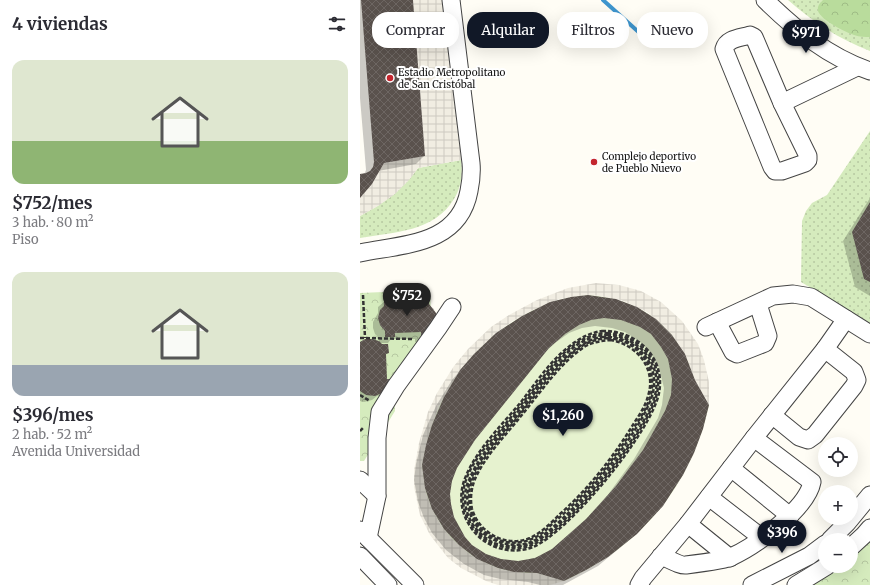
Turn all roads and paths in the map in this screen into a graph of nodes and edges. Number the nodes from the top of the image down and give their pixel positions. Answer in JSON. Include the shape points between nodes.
{"nodes":[{"id":1,"x":452,"y":0,"type":"edge"},
{"id":2,"x":765,"y":0,"type":"edge"},
{"id":3,"x":863,"y":69,"type":"edge"},
{"id":4,"x":782,"y":103,"type":"junction"},
{"id":5,"x":360,"y":253,"type":"edge"},
{"id":6,"x":363,"y":295,"type":"dead end"},
{"id":7,"x":758,"y":304,"type":"junction"},
{"id":8,"x":452,"y":306,"type":"dead end"},
{"id":9,"x":846,"y":319,"type":"junction"},
{"id":10,"x":870,"y":334,"type":"edge"},
{"id":11,"x":360,"y":338,"type":"edge"},
{"id":12,"x":365,"y":338,"type":"junction"},
{"id":13,"x":415,"y":339,"type":"dead end"},
{"id":14,"x":580,"y":345,"type":"junction"},
{"id":15,"x":825,"y":349,"type":"junction"},
{"id":16,"x":772,"y":415,"type":"junction"},
{"id":17,"x":754,"y":438,"type":"junction"},
{"id":18,"x":731,"y":468,"type":"junction"},
{"id":19,"x":360,"y":480,"type":"edge"},
{"id":20,"x":870,"y":495,"type":"edge"},
{"id":21,"x":377,"y":496,"type":"junction"},
{"id":22,"x":709,"y":497,"type":"junction"},
{"id":23,"x":790,"y":516,"type":"junction"},
{"id":24,"x":688,"y":524,"type":"junction"},
{"id":25,"x":870,"y":528,"type":"edge"},
{"id":26,"x":837,"y":533,"type":"edge"},
{"id":27,"x":364,"y":534,"type":"edge"},
{"id":28,"x":762,"y":538,"type":"junction"},
{"id":29,"x":858,"y":540,"type":"edge"},
{"id":30,"x":818,"y":549,"type":"edge"},
{"id":31,"x":360,"y":556,"type":"edge"},
{"id":32,"x":661,"y":556,"type":"junction"},
{"id":33,"x":730,"y":558,"type":"junction"},
{"id":34,"x":818,"y":572,"type":"edge"},
{"id":35,"x":388,"y":585,"type":"edge"},
{"id":36,"x":415,"y":585,"type":"edge"},
{"id":37,"x":639,"y":585,"type":"edge"},
{"id":38,"x":752,"y":585,"type":"edge"},
{"id":39,"x":796,"y":585,"type":"edge"}],
"edges":[{"from":1,"to":5,"type":"street","via":[[471,163],[471,181],[465,204],[454,222],[434,237]]},
{"from":2,"to":3,"type":"street","via":[[795,29]]},
{"from":3,"to":4,"type":"street"},
{"from":4,"to":4,"type":"street","via":[[754,37],[750,35],[725,44],[724,49],[772,167],[776,171],[806,163],[808,160]]},
{"from":6,"to":12,"type":"path"},
{"from":7,"to":7,"type":"street","via":[[712,325],[737,354],[765,343],[768,336]]},
{"from":7,"to":9,"type":"street","via":[[773,296],[793,294],[811,297]]},
{"from":8,"to":21,"type":"street","via":[[380,412],[377,438]]},
{"from":9,"to":10,"type":"street"},
{"from":9,"to":15,"type":"street"},
{"from":11,"to":12,"type":"path"},
{"from":12,"to":13,"type":"path"},
{"from":14,"to":14,"type":"path","via":[[554,371],[489,452],[473,480],[469,496],[472,514],[482,530],[496,539],[510,543],[526,541],[540,535],[556,521],[614,458],[648,402],[652,388],[651,372],[644,357],[636,348],[607,338]]},
{"from":14,"to":14,"type":"path","via":[[562,354],[549,367],[471,468],[462,498],[466,517],[478,535],[493,545],[512,549],[530,547],[560,526],[592,496],[610,473],[632,444],[655,404],[658,372],[651,355],[640,343],[623,334],[607,332],[592,334]]},
{"from":15,"to":16,"type":"street"},
{"from":15,"to":16,"type":"street","via":[[854,372],[857,380],[815,435],[808,440],[799,437]]},
{"from":16,"to":17,"type":"street"},
{"from":17,"to":18,"type":"street"},
{"from":17,"to":23,"type":"street","via":[[812,482]]},
{"from":18,"to":22,"type":"street"},
{"from":18,"to":23,"type":"street"},
{"from":19,"to":21,"type":"street"},
{"from":20,"to":26,"type":"street"},
{"from":21,"to":27,"type":"street"},
{"from":22,"to":24,"type":"street"},
{"from":22,"to":28,"type":"street"},
{"from":23,"to":28,"type":"street"},
{"from":24,"to":32,"type":"street"},
{"from":24,"to":33,"type":"street"},
{"from":25,"to":29,"type":"street"},
{"from":27,"to":36,"type":"street"},
{"from":28,"to":33,"type":"street"},
{"from":30,"to":38,"type":"street"},
{"from":31,"to":35,"type":"street"},
{"from":32,"to":33,"type":"street","via":[[687,565]]},
{"from":32,"to":37,"type":"street"},
{"from":34,"to":39,"type":"street"}]}
